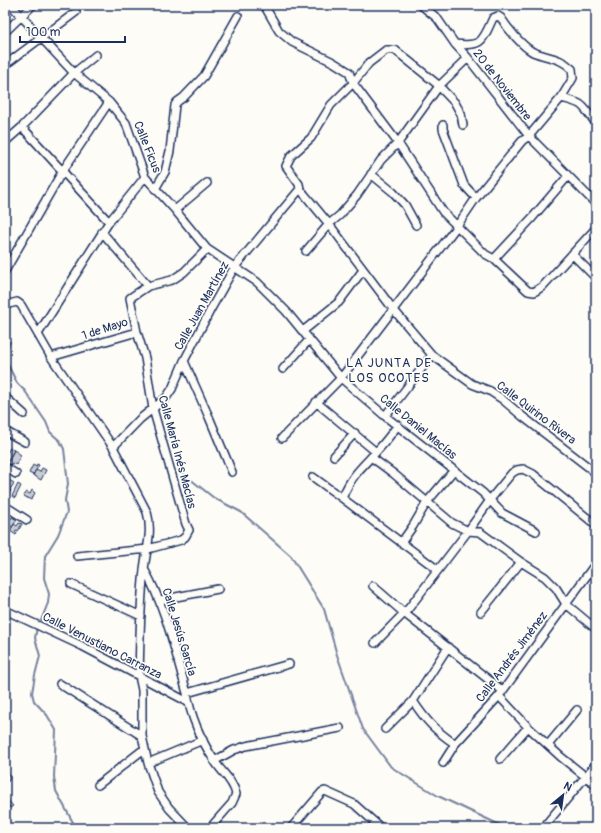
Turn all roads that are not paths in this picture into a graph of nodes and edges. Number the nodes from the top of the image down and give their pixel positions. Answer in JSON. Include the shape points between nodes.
{"nodes":[{"id":1,"x":12,"y":5,"type":"edge"},
{"id":2,"x":33,"y":5,"type":"edge"},
{"id":3,"x":264,"y":5,"type":"edge"},
{"id":4,"x":421,"y":5,"type":"edge"},
{"id":5,"x":76,"y":12,"type":"dead end"},
{"id":6,"x":22,"y":16,"type":"junction"},
{"id":7,"x":238,"y":16,"type":"dead end"},
{"id":8,"x":5,"y":32,"type":"edge"},
{"id":9,"x":41,"y":37,"type":"junction"},
{"id":10,"x":455,"y":44,"type":"junction"},
{"id":11,"x":96,"y":55,"type":"dead end"},
{"id":12,"x":468,"y":58,"type":"junction"},
{"id":13,"x":5,"y":65,"type":"edge"},
{"id":14,"x":74,"y":73,"type":"junction"},
{"id":15,"x":352,"y":84,"type":"junction"},
{"id":16,"x":439,"y":86,"type":"junction"},
{"id":17,"x":561,"y":98,"type":"junction"},
{"id":18,"x":109,"y":102,"type":"junction"},
{"id":19,"x":596,"y":123,"type":"edge"},
{"id":20,"x":443,"y":125,"type":"dead end"},
{"id":21,"x":463,"y":125,"type":"dead end"},
{"id":22,"x":22,"y":127,"type":"junction"},
{"id":23,"x":529,"y":136,"type":"junction"},
{"id":24,"x":5,"y":142,"type":"edge"},
{"id":25,"x":398,"y":143,"type":"junction"},
{"id":26,"x":62,"y":172,"type":"junction"},
{"id":27,"x":371,"y":174,"type":"junction"},
{"id":28,"x":568,"y":176,"type":"junction"},
{"id":29,"x":146,"y":177,"type":"junction"},
{"id":30,"x":207,"y":183,"type":"dead end"},
{"id":31,"x":155,"y":189,"type":"junction"},
{"id":32,"x":300,"y":189,"type":"junction"},
{"id":33,"x":476,"y":198,"type":"junction"},
{"id":34,"x":596,"y":204,"type":"edge"},
{"id":35,"x":175,"y":210,"type":"junction"},
{"id":36,"x":109,"y":222,"type":"junction"},
{"id":37,"x":329,"y":224,"type":"junction"},
{"id":38,"x":416,"y":225,"type":"dead end"},
{"id":39,"x":457,"y":226,"type":"junction"},
{"id":40,"x":596,"y":228,"type":"edge"},
{"id":41,"x":102,"y":232,"type":"junction"},
{"id":42,"x":207,"y":249,"type":"junction"},
{"id":43,"x":306,"y":252,"type":"dead end"},
{"id":44,"x":572,"y":254,"type":"junction"},
{"id":45,"x":494,"y":259,"type":"junction"},
{"id":46,"x":234,"y":268,"type":"junction"},
{"id":47,"x":5,"y":270,"type":"edge"},
{"id":48,"x":363,"y":270,"type":"junction"},
{"id":49,"x":596,"y":278,"type":"edge"},
{"id":50,"x":148,"y":286,"type":"junction"},
{"id":51,"x":5,"y":305,"type":"edge"},
{"id":52,"x":393,"y":309,"type":"junction"},
{"id":53,"x":303,"y":331,"type":"junction"},
{"id":54,"x":137,"y":332,"type":"junction"},
{"id":55,"x":38,"y":334,"type":"junction"},
{"id":56,"x":310,"y":340,"type":"junction"},
{"id":57,"x":432,"y":355,"type":"junction"},
{"id":58,"x":51,"y":357,"type":"junction"},
{"id":59,"x":184,"y":361,"type":"junction"},
{"id":60,"x":283,"y":369,"type":"dead end"},
{"id":61,"x":341,"y":378,"type":"junction"},
{"id":62,"x":5,"y":397,"type":"edge"},
{"id":63,"x":316,"y":402,"type":"junction"},
{"id":64,"x":153,"y":409,"type":"junction"},
{"id":65,"x":24,"y":414,"type":"dead end"},
{"id":66,"x":385,"y":416,"type":"junction"},
{"id":67,"x":398,"y":425,"type":"junction"},
{"id":68,"x":5,"y":431,"type":"edge"},
{"id":69,"x":355,"y":433,"type":"junction"},
{"id":70,"x":282,"y":438,"type":"dead end"},
{"id":71,"x":25,"y":442,"type":"dead end"},
{"id":72,"x":113,"y":447,"type":"junction"},
{"id":73,"x":373,"y":454,"type":"junction"},
{"id":74,"x":334,"y":456,"type":"dead end"},
{"id":75,"x":5,"y":467,"type":"edge"},
{"id":76,"x":454,"y":470,"type":"junction"},
{"id":77,"x":232,"y":472,"type":"dead end"},
{"id":78,"x":596,"y":473,"type":"edge"},
{"id":79,"x":16,"y":474,"type":"dead end"},
{"id":80,"x":313,"y":477,"type":"dead end"},
{"id":81,"x":342,"y":498,"type":"junction"},
{"id":82,"x":491,"y":498,"type":"junction"},
{"id":83,"x":427,"y":502,"type":"junction"},
{"id":84,"x":5,"y":506,"type":"edge"},
{"id":85,"x":27,"y":520,"type":"dead end"},
{"id":86,"x":596,"y":525,"type":"edge"},
{"id":87,"x":468,"y":531,"type":"junction"},
{"id":88,"x":536,"y":531,"type":"dead end"},
{"id":89,"x":401,"y":543,"type":"junction"},
{"id":90,"x":148,"y":549,"type":"junction"},
{"id":91,"x":76,"y":556,"type":"dead end"},
{"id":92,"x":521,"y":562,"type":"junction"},
{"id":93,"x":596,"y":563,"type":"edge"},
{"id":94,"x":144,"y":569,"type":"junction"},
{"id":95,"x":438,"y":570,"type":"junction"},
{"id":96,"x":71,"y":584,"type":"dead end"},
{"id":97,"x":374,"y":586,"type":"dead end"},
{"id":98,"x":218,"y":589,"type":"dead end"},
{"id":99,"x":160,"y":600,"type":"junction"},
{"id":100,"x":566,"y":604,"type":"junction"},
{"id":101,"x":6,"y":611,"type":"edge"},
{"id":102,"x":404,"y":612,"type":"junction"},
{"id":103,"x":482,"y":612,"type":"dead end"},
{"id":104,"x":141,"y":616,"type":"junction"},
{"id":105,"x":596,"y":629,"type":"edge"},
{"id":106,"x":375,"y":643,"type":"dead end"},
{"id":107,"x":448,"y":647,"type":"junction"},
{"id":108,"x":289,"y":664,"type":"dead end"},
{"id":109,"x":139,"y":676,"type":"junction"},
{"id":110,"x":60,"y":684,"type":"dead end"},
{"id":111,"x":187,"y":693,"type":"junction"},
{"id":112,"x":501,"y":694,"type":"junction"},
{"id":113,"x":413,"y":701,"type":"junction"},
{"id":114,"x":188,"y":702,"type":"junction"},
{"id":115,"x":578,"y":710,"type":"dead end"},
{"id":116,"x":528,"y":727,"type":"junction"},
{"id":117,"x":340,"y":728,"type":"dead end"},
{"id":118,"x":385,"y":729,"type":"dead end"},
{"id":119,"x":142,"y":736,"type":"junction"},
{"id":120,"x":203,"y":740,"type":"junction"},
{"id":121,"x":455,"y":744,"type":"junction"},
{"id":122,"x":548,"y":744,"type":"junction"},
{"id":123,"x":144,"y":750,"type":"junction"},
{"id":124,"x":500,"y":759,"type":"dead end"},
{"id":125,"x":214,"y":761,"type":"junction"},
{"id":126,"x":148,"y":763,"type":"junction"},
{"id":127,"x":443,"y":763,"type":"dead end"},
{"id":128,"x":596,"y":764,"type":"edge"},
{"id":129,"x":586,"y":776,"type":"junction"},
{"id":130,"x":98,"y":784,"type":"dead end"},
{"id":131,"x":596,"y":785,"type":"edge"},
{"id":132,"x":547,"y":823,"type":"dead end"},
{"id":133,"x":188,"y":828,"type":"edge"},
{"id":134,"x":210,"y":828,"type":"edge"},
{"id":135,"x":290,"y":828,"type":"edge"},
{"id":136,"x":381,"y":828,"type":"edge"}],
"edges":[{"from":1,"to":6,"type":"street","name":"Calle Ficus"},
{"from":2,"to":6,"type":"street"},
{"from":3,"to":15,"type":"street","via":[[279,30],[292,42],[349,72]]},
{"from":4,"to":10,"type":"street","name":"20 de Noviembre","via":[[437,18]]},
{"from":5,"to":9,"type":"street"},
{"from":6,"to":8,"type":"street"},
{"from":6,"to":9,"type":"street","name":"Calle Ficus"},
{"from":7,"to":31,"type":"street","via":[[204,76],[174,105],[170,151],[165,172]]},
{"from":9,"to":13,"type":"street"},
{"from":9,"to":14,"type":"street","name":"Calle Ficus"},
{"from":10,"to":12,"type":"street","name":"20 de Noviembre"},
{"from":10,"to":17,"type":"street","via":[[467,46],[478,43],[485,36],[493,18],[498,16],[532,51],[566,63],[572,69],[573,78]]},
{"from":11,"to":14,"type":"street"},
{"from":12,"to":16,"type":"street"},
{"from":12,"to":23,"type":"street","name":"20 de Noviembre"},
{"from":14,"to":18,"type":"street","name":"Calle Ficus"},
{"from":14,"to":22,"type":"street"},
{"from":15,"to":16,"type":"street","via":[[369,63],[386,50],[395,50]]},
{"from":15,"to":25,"type":"street"},
{"from":15,"to":32,"type":"street","via":[[331,105],[311,138],[291,156],[286,166],[300,184]]},
{"from":16,"to":21,"type":"street","via":[[456,103]]},
{"from":16,"to":25,"type":"street"},
{"from":17,"to":19,"type":"street","via":[[584,106]]},
{"from":17,"to":23,"type":"street"},
{"from":18,"to":26,"type":"street"},
{"from":18,"to":29,"type":"street","name":"Calle Ficus","via":[[126,123]]},
{"from":20,"to":33,"type":"street","via":[[464,185]]},
{"from":22,"to":24,"type":"street"},
{"from":22,"to":26,"type":"street"},
{"from":23,"to":28,"type":"street","name":"20 de Noviembre"},
{"from":23,"to":33,"type":"street","via":[[522,141]]},
{"from":25,"to":27,"type":"street"},
{"from":25,"to":39,"type":"street","via":[[438,205]]},
{"from":26,"to":36,"type":"street"},
{"from":26,"to":47,"type":"street"},
{"from":27,"to":37,"type":"street","via":[[358,195]]},
{"from":27,"to":38,"type":"street","via":[[405,205]]},
{"from":28,"to":34,"type":"street","name":"20 de Noviembre"},
{"from":28,"to":45,"type":"street"},
{"from":29,"to":31,"type":"street","name":"Calle Ficus"},
{"from":29,"to":36,"type":"street"},
{"from":30,"to":35,"type":"street"},
{"from":31,"to":35,"type":"street","name":"Calle Ficus"},
{"from":32,"to":37,"type":"street","name":"Calle Quirino Rivera"},
{"from":32,"to":46,"type":"street","name":"Calle Juan Martínez"},
{"from":33,"to":39,"type":"street"},
{"from":35,"to":42,"type":"street","name":"Calle Ficus"},
{"from":36,"to":41,"type":"street"},
{"from":37,"to":43,"type":"street"},
{"from":37,"to":48,"type":"street","name":"Calle Quirino Rivera"},
{"from":39,"to":45,"type":"street","via":[[485,254]]},
{"from":39,"to":52,"type":"street"},
{"from":40,"to":44,"type":"street"},
{"from":41,"to":50,"type":"street"},
{"from":41,"to":55,"type":"street"},
{"from":42,"to":46,"type":"street","name":"Calle Ficus"},
{"from":42,"to":50,"type":"street","name":"1 de Mayo","via":[[172,280]]},
{"from":44,"to":45,"type":"street","via":[[544,286],[534,292],[528,291]]},
{"from":44,"to":49,"type":"street"},
{"from":46,"to":53,"type":"street","name":"Calle Daniel Macías","via":[[258,282]]},
{"from":46,"to":59,"type":"street","name":"Calle Juan Martínez"},
{"from":48,"to":52,"type":"street","name":"Calle Quirino Rivera"},
{"from":48,"to":53,"type":"street","via":[[339,302]]},
{"from":50,"to":54,"type":"street","name":"1 de Mayo","via":[[130,298]]},
{"from":51,"to":55,"type":"street","via":[[12,302],[21,304]]},
{"from":52,"to":57,"type":"street","name":"Calle Quirino Rivera"},
{"from":52,"to":61,"type":"street"},
{"from":53,"to":56,"type":"street","name":"Calle Daniel Macías"},
{"from":54,"to":58,"type":"street","name":"1 de Mayo"},
{"from":54,"to":64,"type":"street","name":"Calle María Inés Macías","via":[[145,358]]},
{"from":55,"to":58,"type":"street"},
{"from":56,"to":60,"type":"street"},
{"from":56,"to":61,"type":"street","name":"Calle Daniel Macías"},
{"from":57,"to":66,"type":"street"},
{"from":57,"to":78,"type":"street","name":"Calle Quirino Rivera","via":[[472,384],[502,399]]},
{"from":58,"to":72,"type":"street"},
{"from":59,"to":64,"type":"street","name":"Calle Juan Martínez","via":[[172,389]]},
{"from":59,"to":77,"type":"street"},
{"from":61,"to":63,"type":"street"},
{"from":61,"to":66,"type":"street","name":"Calle Daniel Macías"},
{"from":62,"to":65,"type":"street"},
{"from":63,"to":69,"type":"street"},
{"from":63,"to":70,"type":"street"},
{"from":64,"to":72,"type":"street","name":"Calle Juan Martínez"},
{"from":64,"to":90,"type":"street","name":"Calle María Inés Macías","via":[[189,530],[181,540]]},
{"from":66,"to":67,"type":"street","name":"Calle Daniel Macías"},
{"from":67,"to":73,"type":"street"},
{"from":67,"to":76,"type":"street","name":"Calle Daniel Macías"},
{"from":68,"to":71,"type":"street"},
{"from":69,"to":73,"type":"street"},
{"from":69,"to":74,"type":"street"},
{"from":72,"to":90,"type":"street","via":[[147,512],[150,534]]},
{"from":73,"to":81,"type":"street","via":[[354,475]]},
{"from":73,"to":83,"type":"street"},
{"from":75,"to":79,"type":"street"},
{"from":76,"to":82,"type":"street","name":"Calle Daniel Macías"},
{"from":76,"to":83,"type":"street"},
{"from":80,"to":81,"type":"street"},
{"from":81,"to":89,"type":"street"},
{"from":82,"to":86,"type":"street","via":[[512,473],[523,469],[533,474]]},
{"from":82,"to":87,"type":"street"},
{"from":82,"to":88,"type":"street","name":"Calle Daniel Macías","via":[[502,513]]},
{"from":83,"to":87,"type":"street","via":[[452,523]]},
{"from":83,"to":89,"type":"street"},
{"from":84,"to":85,"type":"street"},
{"from":87,"to":92,"type":"street","via":[[480,532]]},
{"from":87,"to":95,"type":"street"},
{"from":89,"to":95,"type":"street"},
{"from":90,"to":91,"type":"street"},
{"from":90,"to":94,"type":"street"},
{"from":92,"to":100,"type":"street","via":[[545,577]]},
{"from":92,"to":103,"type":"street"},
{"from":93,"to":100,"type":"street","name":"Calle Andrés Jiménez"},
{"from":94,"to":99,"type":"street","name":"Calle Jesús García"},
{"from":94,"to":104,"type":"street"},
{"from":95,"to":102,"type":"street"},
{"from":96,"to":104,"type":"street"},
{"from":97,"to":102,"type":"street"},
{"from":98,"to":99,"type":"street"},
{"from":99,"to":111,"type":"street","name":"Calle Jesús García"},
{"from":100,"to":105,"type":"street"},
{"from":100,"to":112,"type":"street","name":"Calle Andrés Jiménez"},
{"from":101,"to":109,"type":"street","name":"Calle Venustiano Carranza"},
{"from":102,"to":106,"type":"street"},
{"from":102,"to":107,"type":"street"},
{"from":104,"to":109,"type":"street"},
{"from":107,"to":112,"type":"street"},
{"from":107,"to":113,"type":"street"},
{"from":108,"to":111,"type":"street"},
{"from":109,"to":114,"type":"street","name":"Calle Venustiano Carranza"},
{"from":109,"to":119,"type":"street","via":[[142,690]]},
{"from":110,"to":119,"type":"street"},
{"from":111,"to":114,"type":"street","name":"Calle Jesús García"},
{"from":112,"to":116,"type":"street"},
{"from":112,"to":121,"type":"street","name":"Calle Andrés Jiménez"},
{"from":113,"to":118,"type":"street"},
{"from":113,"to":121,"type":"street","via":[[425,720]]},
{"from":114,"to":120,"type":"street","name":"Calle Jesús García"},
{"from":115,"to":122,"type":"street"},
{"from":116,"to":122,"type":"street"},
{"from":116,"to":124,"type":"street"},
{"from":117,"to":125,"type":"street","via":[[246,746]]},
{"from":119,"to":123,"type":"street"},
{"from":120,"to":125,"type":"street","name":"Calle Jesús García"},
{"from":120,"to":126,"type":"street"},
{"from":121,"to":127,"type":"street","name":"Calle Andrés Jiménez"},
{"from":122,"to":129,"type":"street"},
{"from":123,"to":126,"type":"street"},
{"from":123,"to":130,"type":"street"},
{"from":125,"to":134,"type":"street","name":"Calle Jesús García","via":[[234,786],[236,794],[232,803]]},
{"from":126,"to":133,"type":"street","via":[[158,792]]},
{"from":128,"to":129,"type":"street"},
{"from":129,"to":131,"type":"street"},
{"from":129,"to":132,"type":"street"},
{"from":135,"to":136,"type":"street","via":[[325,791],[354,804]]}]}
